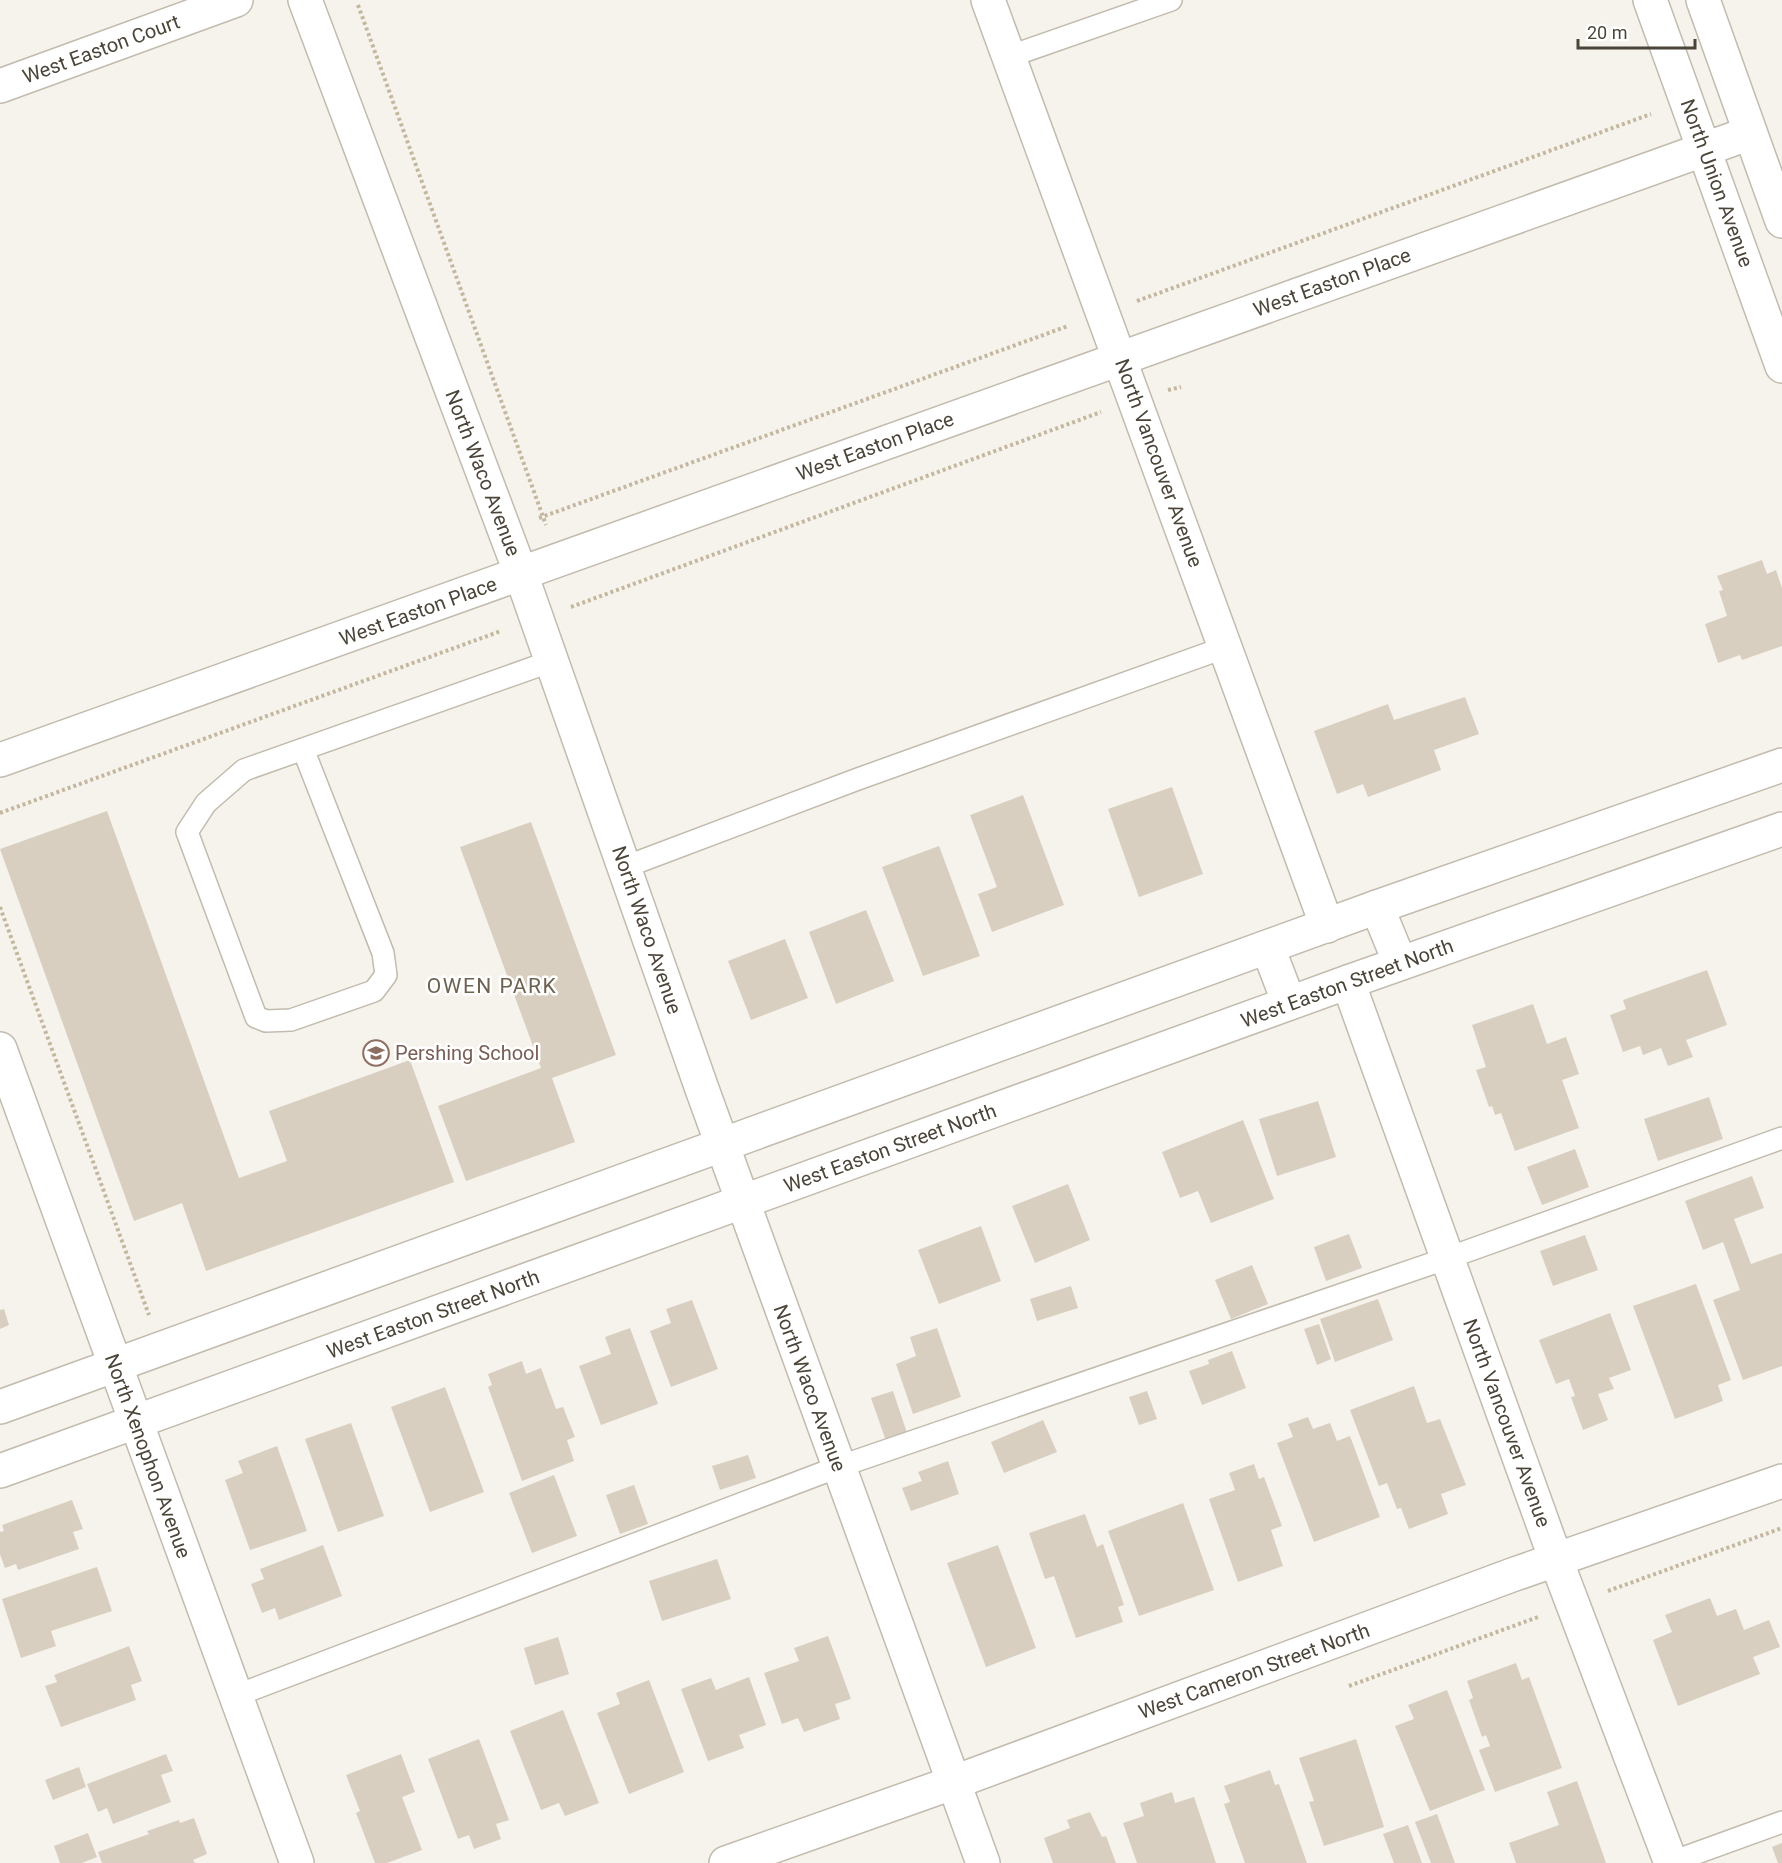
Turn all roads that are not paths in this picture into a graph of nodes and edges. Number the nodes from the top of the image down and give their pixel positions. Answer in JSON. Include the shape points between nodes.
{"nodes":[{"id":1,"x":236,"y":0,"type":"edge"},
{"id":2,"x":305,"y":0,"type":"edge"},
{"id":3,"x":988,"y":0,"type":"edge"},
{"id":4,"x":1171,"y":0,"type":"edge"},
{"id":5,"x":1650,"y":0,"type":"edge"},
{"id":6,"x":1704,"y":0,"type":"edge"},
{"id":7,"x":1008,"y":57,"type":"junction"},
{"id":8,"x":0,"y":86,"type":"edge"},
{"id":9,"x":1750,"y":133,"type":"junction"},
{"id":10,"x":1705,"y":149,"type":"junction"},
{"id":11,"x":1782,"y":221,"type":"edge"},
{"id":12,"x":1121,"y":357,"type":"junction"},
{"id":13,"x":1782,"y":366,"type":"edge"},
{"id":14,"x":521,"y":574,"type":"junction"},
{"id":15,"x":1226,"y":647,"type":"junction"},
{"id":16,"x":552,"y":662,"type":"junction"},
{"id":17,"x":303,"y":748,"type":"junction"},
{"id":18,"x":0,"y":760,"type":"edge"},
{"id":19,"x":1782,"y":765,"type":"edge"},
{"id":20,"x":1782,"y":829,"type":"edge"},
{"id":21,"x":625,"y":867,"type":"junction"},
{"id":22,"x":1377,"y":907,"type":"junction"},
{"id":23,"x":1327,"y":926,"type":"junction"},
{"id":24,"x":1268,"y":948,"type":"junction"},
{"id":25,"x":1400,"y":963,"type":"junction"},
{"id":26,"x":1348,"y":982,"type":"junction"},
{"id":27,"x":1289,"y":1003,"type":"junction"},
{"id":28,"x":0,"y":1049,"type":"edge"},
{"id":29,"x":8,"y":1098,"type":"edge"},
{"id":30,"x":1782,"y":1138,"type":"edge"},
{"id":31,"x":723,"y":1146,"type":"junction"},
{"id":32,"x":743,"y":1201,"type":"junction"},
{"id":33,"x":1448,"y":1258,"type":"junction"},
{"id":34,"x":115,"y":1365,"type":"junction"},
{"id":35,"x":0,"y":1407,"type":"edge"},
{"id":36,"x":135,"y":1422,"type":"junction"},
{"id":37,"x":838,"y":1467,"type":"junction"},
{"id":38,"x":0,"y":1471,"type":"edge"},
{"id":39,"x":1782,"y":1481,"type":"edge"},
{"id":40,"x":1556,"y":1560,"type":"junction"},
{"id":41,"x":235,"y":1696,"type":"junction"},
{"id":42,"x":952,"y":1784,"type":"junction"},
{"id":43,"x":1782,"y":1822,"type":"edge"},
{"id":44,"x":297,"y":1863,"type":"edge"},
{"id":45,"x":726,"y":1863,"type":"edge"},
{"id":46,"x":983,"y":1863,"type":"edge"},
{"id":47,"x":1670,"y":1863,"type":"edge"}],
"edges":[{"from":1,"to":8,"type":"street","name":"West Easton Court"},
{"from":2,"to":14,"type":"street","name":"North Waco Avenue"},
{"from":3,"to":7,"type":"street","name":"North Vancouver Avenue"},
{"from":4,"to":7,"type":"lane"},
{"from":5,"to":10,"type":"street","name":"North Union Avenue"},
{"from":6,"to":9,"type":"street"},
{"from":7,"to":12,"type":"street","name":"North Vancouver Avenue"},
{"from":9,"to":10,"type":"street","name":"West Easton Place"},
{"from":9,"to":11,"type":"street"},
{"from":10,"to":12,"type":"street","name":"West Easton Place"},
{"from":10,"to":13,"type":"street","name":"North Union Avenue"},
{"from":12,"to":14,"type":"street","name":"West Easton Place"},
{"from":12,"to":15,"type":"street","name":"North Vancouver Avenue"},
{"from":14,"to":16,"type":"street","name":"North Waco Avenue"},
{"from":14,"to":18,"type":"street","name":"West Easton Place"},
{"from":15,"to":21,"type":"lane"},
{"from":15,"to":23,"type":"street","name":"North Vancouver Avenue"},
{"from":16,"to":17,"type":"lane"},
{"from":16,"to":21,"type":"street","name":"North Waco Avenue"},
{"from":17,"to":17,"type":"lane","via":[[244,770],[206,803],[187,832],[256,1017],[266,1021],[291,1020],[374,991],[386,975],[383,953]]},
{"from":19,"to":22,"type":"street"},
{"from":20,"to":25,"type":"street","name":"West Easton Street North"},
{"from":21,"to":31,"type":"street","name":"North Waco Avenue"},
{"from":22,"to":23,"type":"street"},
{"from":22,"to":25,"type":"street"},
{"from":23,"to":24,"type":"street"},
{"from":24,"to":27,"type":"street"},
{"from":24,"to":31,"type":"street"},
{"from":25,"to":26,"type":"street","name":"West Easton Street North"},
{"from":26,"to":27,"type":"street","name":"West Easton Street North"},
{"from":26,"to":33,"type":"street","name":"North Vancouver Avenue"},
{"from":27,"to":32,"type":"street","name":"West Easton Street North"},
{"from":28,"to":29,"type":"street","name":"North Xenophon Avenue"},
{"from":29,"to":34,"type":"street","name":"North Xenophon Avenue"},
{"from":30,"to":33,"type":"lane"},
{"from":31,"to":32,"type":"street","name":"North Waco Avenue"},
{"from":31,"to":34,"type":"street"},
{"from":32,"to":36,"type":"street","name":"West Easton Street North"},
{"from":32,"to":37,"type":"street","name":"North Waco Avenue"},
{"from":33,"to":37,"type":"lane"},
{"from":33,"to":40,"type":"street","name":"North Vancouver Avenue"},
{"from":34,"to":35,"type":"street"},
{"from":34,"to":36,"type":"street","name":"North Xenophon Avenue"},
{"from":36,"to":38,"type":"street","name":"West Easton Street North"},
{"from":36,"to":41,"type":"street","name":"North Xenophon Avenue"},
{"from":37,"to":41,"type":"lane"},
{"from":37,"to":42,"type":"street","name":"North Waco Avenue"},
{"from":39,"to":40,"type":"street","name":"West Cameron Street North"},
{"from":40,"to":42,"type":"street","name":"West Cameron Street North"},
{"from":40,"to":47,"type":"street","name":"North Vancouver Avenue"},
{"from":41,"to":44,"type":"street","name":"North Xenophon Avenue"},
{"from":42,"to":45,"type":"street","name":"West Cameron Street North"},
{"from":42,"to":46,"type":"street","name":"North Waco Avenue"},
{"from":43,"to":47,"type":"lane"}]}
